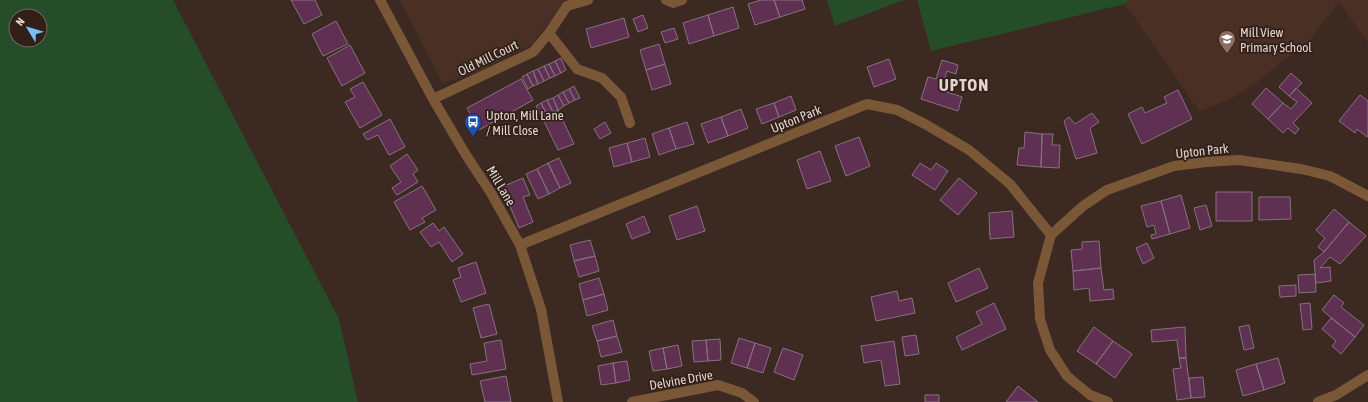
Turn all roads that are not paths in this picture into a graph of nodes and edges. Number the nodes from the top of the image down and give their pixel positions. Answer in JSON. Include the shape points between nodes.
{"nodes":[{"id":1,"x":380,"y":0,"type":"edge"},
{"id":2,"x":588,"y":0,"type":"edge"},
{"id":3,"x":666,"y":0,"type":"edge"},
{"id":4,"x":682,"y":0,"type":"edge"},
{"id":5,"x":550,"y":34,"type":"junction"},
{"id":6,"x":433,"y":99,"type":"junction"},
{"id":7,"x":630,"y":123,"type":"dead end"},
{"id":8,"x":1368,"y":196,"type":"edge"},
{"id":9,"x":1051,"y":235,"type":"junction"},
{"id":10,"x":520,"y":245,"type":"junction"},
{"id":11,"x":1368,"y":375,"type":"edge"},
{"id":12,"x":558,"y":402,"type":"edge"},
{"id":13,"x":632,"y":402,"type":"edge"},
{"id":14,"x":754,"y":402,"type":"edge"},
{"id":15,"x":1108,"y":402,"type":"edge"},
{"id":16,"x":1318,"y":402,"type":"edge"}],
"edges":[{"from":1,"to":6,"type":"street","name":"Mill Lane"},
{"from":2,"to":5,"type":"street","name":"Old Mill Court","via":[[567,6]]},
{"from":3,"to":4,"type":"street","via":[[674,3]]},
{"from":5,"to":6,"type":"street","name":"Old Mill Court","via":[[533,52]]},
{"from":5,"to":7,"type":"street","via":[[578,69],[602,78],[621,97]]},
{"from":6,"to":10,"type":"street","name":"Mill Lane"},
{"from":8,"to":9,"type":"street","name":"Upton Park","via":[[1330,176],[1300,168],[1239,160],[1174,166],[1107,190],[1083,206]]},
{"from":9,"to":10,"type":"street","name":"Upton Park","via":[[1010,184],[969,150],[897,110],[868,104]]},
{"from":9,"to":15,"type":"street","via":[[1038,283],[1040,319],[1050,350],[1067,376],[1090,395]]},
{"from":10,"to":12,"type":"street","name":"Mill Lane","via":[[541,309]]},
{"from":11,"to":16,"type":"street","via":[[1336,395]]},
{"from":13,"to":14,"type":"street","name":"Delvine Drive","via":[[718,385],[742,393]]}]}
